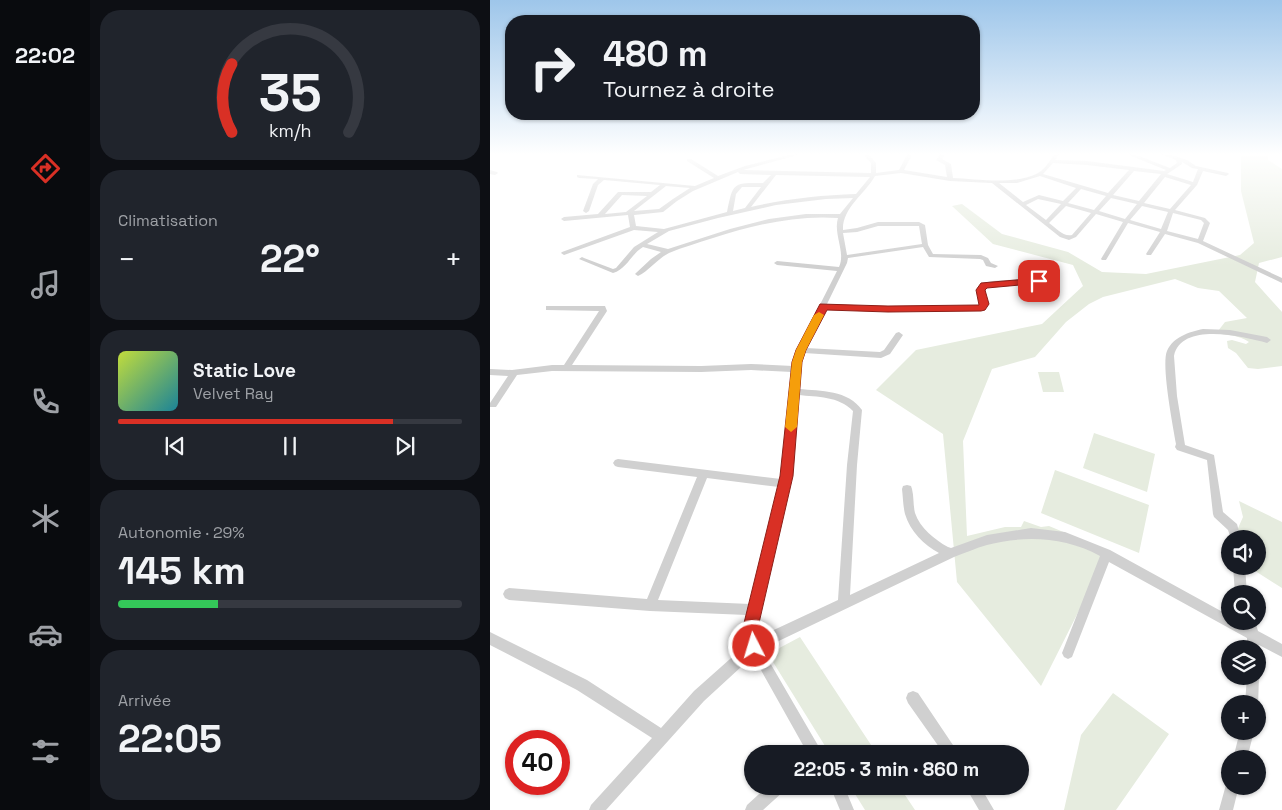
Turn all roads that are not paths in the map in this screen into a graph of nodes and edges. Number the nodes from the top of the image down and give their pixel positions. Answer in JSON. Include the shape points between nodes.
{"nodes":[{"id":1,"x":593,"y":191,"type":"edge"},
{"id":2,"x":655,"y":191,"type":"edge"},
{"id":3,"x":692,"y":191,"type":"edge"},
{"id":4,"x":736,"y":191,"type":"edge"},
{"id":5,"x":760,"y":191,"type":"edge"},
{"id":6,"x":861,"y":191,"type":"edge"},
{"id":7,"x":1005,"y":191,"type":"edge"},
{"id":8,"x":1077,"y":191,"type":"edge"},
{"id":9,"x":1094,"y":191,"type":"edge"},
{"id":10,"x":1114,"y":191,"type":"edge"},
{"id":11,"x":1151,"y":191,"type":"edge"},
{"id":12,"x":1187,"y":191,"type":"edge"},
{"id":13,"x":650,"y":194,"type":"junction"},
{"id":14,"x":1110,"y":195,"type":"junction"},
{"id":15,"x":857,"y":196,"type":"junction"},
{"id":16,"x":1141,"y":203,"type":"junction"},
{"id":17,"x":1022,"y":204,"type":"junction"},
{"id":18,"x":1065,"y":204,"type":"junction"},
{"id":19,"x":748,"y":209,"type":"junction"},
{"id":20,"x":1172,"y":210,"type":"junction"},
{"id":21,"x":586,"y":211,"type":"dead end"},
{"id":22,"x":629,"y":213,"type":"junction"},
{"id":23,"x":730,"y":213,"type":"junction"},
{"id":24,"x":1094,"y":213,"type":"junction"},
{"id":25,"x":601,"y":215,"type":"junction"},
{"id":26,"x":842,"y":216,"type":"junction"},
{"id":27,"x":564,"y":219,"type":"dead end"},
{"id":28,"x":1126,"y":222,"type":"junction"},
{"id":29,"x":1046,"y":223,"type":"junction"},
{"id":30,"x":633,"y":228,"type":"junction"},
{"id":31,"x":664,"y":231,"type":"junction"},
{"id":32,"x":840,"y":232,"type":"junction"},
{"id":33,"x":1163,"y":232,"type":"junction"},
{"id":34,"x":1200,"y":242,"type":"junction"},
{"id":35,"x":641,"y":244,"type":"junction"},
{"id":36,"x":925,"y":245,"type":"junction"},
{"id":37,"x":670,"y":251,"type":"junction"},
{"id":38,"x":564,"y":253,"type":"dead end"},
{"id":39,"x":1149,"y":254,"type":"dead end"},
{"id":40,"x":844,"y":257,"type":"junction"},
{"id":41,"x":582,"y":258,"type":"dead end"},
{"id":42,"x":1104,"y":259,"type":"dead end"},
{"id":43,"x":777,"y":264,"type":"dead end"},
{"id":44,"x":995,"y":266,"type":"dead end"},
{"id":45,"x":841,"y":269,"type":"junction"},
{"id":46,"x":638,"y":274,"type":"dead end"},
{"id":47,"x":1282,"y":281,"type":"edge"},
{"id":48,"x":1052,"y":282,"type":"dead end"},
{"id":49,"x":824,"y":306,"type":"junction"},
{"id":50,"x":550,"y":308,"type":"dead end"},
{"id":51,"x":899,"y":335,"type":"dead end"},
{"id":52,"x":1267,"y":340,"type":"dead end"},
{"id":53,"x":801,"y":350,"type":"junction"},
{"id":54,"x":566,"y":369,"type":"junction"},
{"id":55,"x":796,"y":369,"type":"junction"},
{"id":56,"x":490,"y":372,"type":"edge"},
{"id":57,"x":515,"y":372,"type":"junction"},
{"id":58,"x":795,"y":392,"type":"junction"},
{"id":59,"x":493,"y":400,"type":"edge"},
{"id":60,"x":618,"y":463,"type":"dead end"},
{"id":61,"x":704,"y":473,"type":"junction"},
{"id":62,"x":785,"y":484,"type":"junction"},
{"id":63,"x":907,"y":489,"type":"dead end"},
{"id":64,"x":1233,"y":530,"type":"edge"},
{"id":65,"x":951,"y":553,"type":"junction"},
{"id":66,"x":1106,"y":554,"type":"junction"},
{"id":67,"x":509,"y":594,"type":"dead end"},
{"id":68,"x":844,"y":604,"type":"junction"},
{"id":69,"x":650,"y":605,"type":"junction"},
{"id":70,"x":755,"y":610,"type":"junction"},
{"id":71,"x":1251,"y":630,"type":"edge"},
{"id":72,"x":1253,"y":635,"type":"junction"},
{"id":73,"x":490,"y":638,"type":"edge"},
{"id":74,"x":1253,"y":640,"type":"edge"},
{"id":75,"x":754,"y":646,"type":"junction"},
{"id":76,"x":1281,"y":650,"type":"edge"},
{"id":77,"x":1068,"y":653,"type":"dead end"},
{"id":78,"x":913,"y":698,"type":"dead end"},
{"id":79,"x":662,"y":736,"type":"junction"},
{"id":80,"x":809,"y":745,"type":"edge"},
{"id":81,"x":946,"y":745,"type":"edge"},
{"id":82,"x":769,"y":795,"type":"edge"},
{"id":83,"x":841,"y":795,"type":"edge"},
{"id":84,"x":978,"y":795,"type":"edge"},
{"id":85,"x":1230,"y":795,"type":"edge"},
{"id":86,"x":601,"y":808,"type":"edge"},
{"id":87,"x":752,"y":810,"type":"edge"},
{"id":88,"x":847,"y":810,"type":"edge"},
{"id":89,"x":987,"y":810,"type":"edge"},
{"id":90,"x":1226,"y":810,"type":"edge"}],
"edges":[{"from":1,"to":21,"type":"street"},
{"from":2,"to":13,"type":"street"},
{"from":3,"to":22,"type":"street","via":[[672,201],[661,212]]},
{"from":4,"to":23,"type":"street"},
{"from":5,"to":19,"type":"street"},
{"from":6,"to":15,"type":"street"},
{"from":7,"to":17,"type":"street"},
{"from":8,"to":18,"type":"street"},
{"from":9,"to":14,"type":"street"},
{"from":10,"to":14,"type":"street"},
{"from":11,"to":16,"type":"street"},
{"from":12,"to":20,"type":"street"},
{"from":13,"to":22,"type":"street"},
{"from":13,"to":25,"type":"street","via":[[620,193]]},
{"from":14,"to":16,"type":"street"},
{"from":14,"to":24,"type":"street"},
{"from":15,"to":19,"type":"street","via":[[826,197]]},
{"from":15,"to":26,"type":"street"},
{"from":16,"to":20,"type":"street"},
{"from":16,"to":28,"type":"street"},
{"from":17,"to":18,"type":"street","via":[[1038,196]]},
{"from":17,"to":29,"type":"street"},
{"from":18,"to":24,"type":"street"},
{"from":18,"to":29,"type":"street"},
{"from":19,"to":23,"type":"street"},
{"from":20,"to":33,"type":"street"},
{"from":20,"to":34,"type":"street","via":[[1206,221]]},
{"from":22,"to":25,"type":"street"},
{"from":22,"to":30,"type":"street"},
{"from":23,"to":31,"type":"street"},
{"from":24,"to":28,"type":"street"},
{"from":24,"to":29,"type":"street","via":[[1069,238]]},
{"from":25,"to":27,"type":"street"},
{"from":26,"to":32,"type":"street"},
{"from":26,"to":37,"type":"street","via":[[808,215],[763,223]]},
{"from":28,"to":33,"type":"street"},
{"from":28,"to":42,"type":"street"},
{"from":30,"to":31,"type":"street"},
{"from":30,"to":38,"type":"street"},
{"from":31,"to":35,"type":"street"},
{"from":32,"to":36,"type":"street","via":[[878,224],[919,224],[922,225]]},
{"from":32,"to":40,"type":"street"},
{"from":33,"to":34,"type":"street"},
{"from":33,"to":39,"type":"street"},
{"from":34,"to":47,"type":"street"},
{"from":35,"to":37,"type":"street"},
{"from":35,"to":41,"type":"street","via":[[613,271]]},
{"from":36,"to":40,"type":"street"},
{"from":36,"to":44,"type":"street","via":[[933,257],[981,257],[987,264]]},
{"from":37,"to":46,"type":"street"},
{"from":40,"to":45,"type":"street"},
{"from":43,"to":45,"type":"street"},
{"from":45,"to":49,"type":"street"},
{"from":48,"to":49,"type":"street","via":[[984,285],[981,308]]},
{"from":49,"to":53,"type":"street"},
{"from":50,"to":54,"type":"street","via":[[602,308]]},
{"from":51,"to":53,"type":"street","via":[[881,355]]},
{"from":52,"to":64,"type":"street","via":[[1228,331],[1198,332],[1171,350],[1169,358],[1180,447],[1211,458],[1218,514]]},
{"from":53,"to":55,"type":"street"},
{"from":54,"to":55,"type":"street"},
{"from":54,"to":57,"type":"street"},
{"from":55,"to":58,"type":"street"},
{"from":56,"to":57,"type":"street"},
{"from":57,"to":59,"type":"street"},
{"from":58,"to":62,"type":"street"},
{"from":58,"to":68,"type":"street","via":[[841,396],[858,410]]},
{"from":60,"to":61,"type":"street"},
{"from":61,"to":62,"type":"street"},
{"from":61,"to":69,"type":"street"},
{"from":62,"to":70,"type":"street"},
{"from":63,"to":65,"type":"street","via":[[914,521],[935,546]]},
{"from":65,"to":66,"type":"street","via":[[987,540],[1031,533],[1065,537]]},
{"from":65,"to":68,"type":"street"},
{"from":66,"to":72,"type":"street"},
{"from":66,"to":77,"type":"street"},
{"from":67,"to":69,"type":"street"},
{"from":68,"to":75,"type":"street"},
{"from":69,"to":70,"type":"street"},
{"from":70,"to":75,"type":"street","via":[[751,623]]},
{"from":71,"to":72,"type":"street"},
{"from":72,"to":74,"type":"street"},
{"from":72,"to":76,"type":"street"},
{"from":73,"to":79,"type":"street","via":[[582,685]]},
{"from":75,"to":79,"type":"street","via":[[699,696]]},
{"from":75,"to":80,"type":"street"},
{"from":78,"to":81,"type":"street"},
{"from":79,"to":86,"type":"street"},
{"from":82,"to":87,"type":"street"},
{"from":83,"to":88,"type":"street"},
{"from":84,"to":89,"type":"street"},
{"from":85,"to":90,"type":"street"}]}
